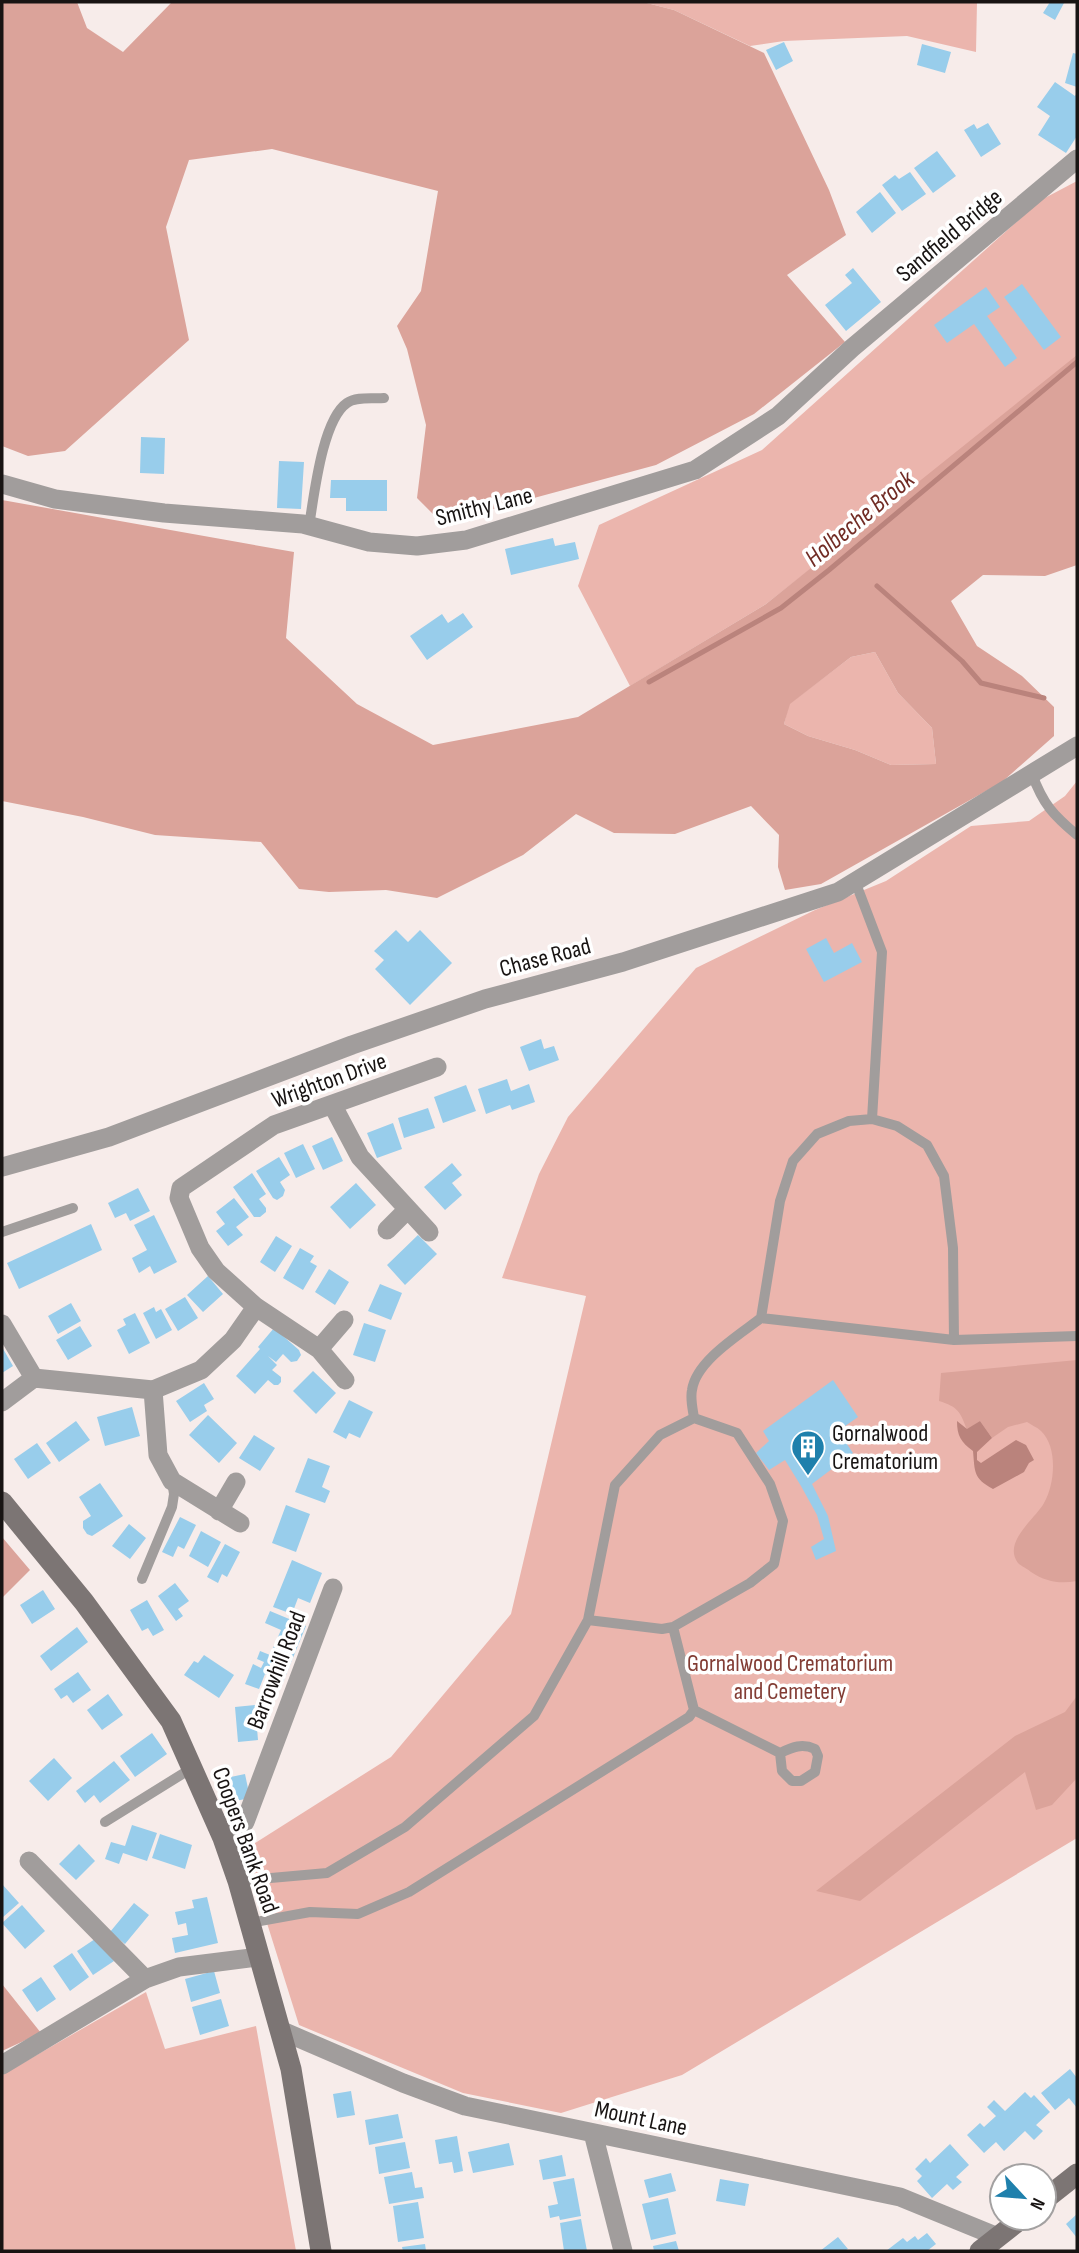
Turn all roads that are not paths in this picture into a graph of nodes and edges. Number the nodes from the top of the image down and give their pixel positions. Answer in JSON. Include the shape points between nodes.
{"nodes":[{"id":1,"x":1077,"y":159,"type":"edge"},
{"id":2,"x":852,"y":348,"type":"joint"},
{"id":3,"x":384,"y":398,"type":"dead end"},
{"id":4,"x":2,"y":484,"type":"edge"},
{"id":5,"x":309,"y":526,"type":"junction"},
{"id":6,"x":1077,"y":746,"type":"edge"},
{"id":7,"x":1032,"y":774,"type":"junction"},
{"id":8,"x":1077,"y":835,"type":"edge"},
{"id":9,"x":855,"y":881,"type":"junction"},
{"id":10,"x":437,"y":1068,"type":"dead end"},
{"id":11,"x":333,"y":1105,"type":"junction"},
{"id":12,"x":872,"y":1119,"type":"junction"},
{"id":13,"x":2,"y":1167,"type":"edge"},
{"id":14,"x":73,"y":1208,"type":"dead end"},
{"id":15,"x":408,"y":1209,"type":"junction"},
{"id":16,"x":387,"y":1230,"type":"dead end"},
{"id":17,"x":2,"y":1232,"type":"edge"},
{"id":18,"x":429,"y":1232,"type":"dead end"},
{"id":19,"x":256,"y":1307,"type":"junction"},
{"id":20,"x":761,"y":1318,"type":"junction"},
{"id":21,"x":344,"y":1320,"type":"dead end"},
{"id":22,"x":2,"y":1324,"type":"edge"},
{"id":23,"x":1077,"y":1336,"type":"edge"},
{"id":24,"x":954,"y":1340,"type":"junction"},
{"id":25,"x":320,"y":1349,"type":"junction"},
{"id":26,"x":34,"y":1378,"type":"junction"},
{"id":27,"x":345,"y":1380,"type":"dead end"},
{"id":28,"x":153,"y":1391,"type":"junction"},
{"id":29,"x":2,"y":1402,"type":"edge"},
{"id":30,"x":694,"y":1418,"type":"junction"},
{"id":31,"x":172,"y":1480,"type":"junction"},
{"id":32,"x":236,"y":1482,"type":"dead end"},
{"id":33,"x":2,"y":1502,"type":"edge"},
{"id":34,"x":219,"y":1511,"type":"junction"},
{"id":35,"x":240,"y":1523,"type":"dead end"},
{"id":36,"x":142,"y":1579,"type":"dead end"},
{"id":37,"x":333,"y":1588,"type":"dead end"},
{"id":38,"x":588,"y":1620,"type":"junction"},
{"id":39,"x":673,"y":1627,"type":"junction"},
{"id":40,"x":694,"y":1710,"type":"junction"},
{"id":41,"x":780,"y":1753,"type":"dead end"},
{"id":42,"x":192,"y":1769,"type":"junction"},
{"id":43,"x":105,"y":1822,"type":"dead end"},
{"id":44,"x":223,"y":1839,"type":"junction"},
{"id":45,"x":29,"y":1861,"type":"dead end"},
{"id":46,"x":238,"y":1881,"type":"junction"},
{"id":47,"x":250,"y":1923,"type":"junction"},
{"id":48,"x":258,"y":1957,"type":"junction"},
{"id":49,"x":145,"y":1979,"type":"junction"},
{"id":50,"x":280,"y":2030,"type":"junction"},
{"id":51,"x":2,"y":2065,"type":"edge"},
{"id":52,"x":593,"y":2133,"type":"junction"},
{"id":53,"x":1077,"y":2174,"type":"edge"},
{"id":54,"x":1058,"y":2189,"type":"edge"},
{"id":55,"x":1004,"y":2232,"type":"edge"},
{"id":56,"x":998,"y":2237,"type":"junction"},
{"id":57,"x":321,"y":2251,"type":"edge"},
{"id":58,"x":623,"y":2251,"type":"edge"},
{"id":59,"x":980,"y":2251,"type":"edge"}],
"edges":[{"from":1,"to":2,"type":"street","name":"Sandfield Bridge"},
{"from":2,"to":5,"type":"street","name":"Smithy Lane","via":[[778,416],[695,470],[466,540],[417,546],[369,542]]},
{"from":3,"to":5,"type":"lane","via":[[346,403],[337,417],[318,466]]},
{"from":4,"to":5,"type":"street","name":"Smithy Lane","via":[[55,499]]},
{"from":6,"to":7,"type":"street","name":"Chase Road"},
{"from":7,"to":8,"type":"lane","via":[[1040,797]]},
{"from":7,"to":9,"type":"street","name":"Chase Road"},
{"from":9,"to":12,"type":"lane","via":[[882,952]]},
{"from":9,"to":13,"type":"street","name":"Chase Road","via":[[838,892],[623,962],[485,999],[108,1137]]},
{"from":10,"to":11,"type":"street","name":"Wrighton Drive"},
{"from":11,"to":15,"type":"street","via":[[360,1157]]},
{"from":11,"to":19,"type":"street","name":"Wrighton Drive","via":[[274,1125],[181,1188],[179,1198],[200,1248],[216,1271]]},
{"from":12,"to":20,"type":"lane","via":[[849,1121],[817,1134],[793,1161],[780,1202]]},
{"from":12,"to":24,"type":"lane","via":[[897,1126],[927,1145],[944,1176],[953,1248]]},
{"from":14,"to":17,"type":"lane"},
{"from":15,"to":16,"type":"street"},
{"from":15,"to":18,"type":"street"},
{"from":19,"to":25,"type":"street"},
{"from":19,"to":28,"type":"street","via":[[233,1340],[201,1370]]},
{"from":20,"to":24,"type":"lane"},
{"from":20,"to":30,"type":"lane","via":[[727,1343],[697,1374],[691,1391]]},
{"from":21,"to":25,"type":"street"},
{"from":22,"to":26,"type":"street"},
{"from":23,"to":24,"type":"lane"},
{"from":25,"to":27,"type":"street"},
{"from":26,"to":28,"type":"street"},
{"from":26,"to":29,"type":"street"},
{"from":28,"to":31,"type":"street","via":[[158,1455]]},
{"from":30,"to":38,"type":"lane","via":[[660,1435],[615,1485]]},
{"from":30,"to":39,"type":"lane","via":[[737,1433],[770,1484],[783,1521],[774,1564]]},
{"from":31,"to":34,"type":"street"},
{"from":31,"to":36,"type":"lane","via":[[172,1507]]},
{"from":32,"to":34,"type":"street"},
{"from":33,"to":42,"type":"street","name":"Coopers Bank Road","via":[[84,1602],[171,1721]]},
{"from":34,"to":35,"type":"street"},
{"from":37,"to":44,"type":"street","name":"Barrowhill Road","via":[[245,1822]]},
{"from":38,"to":39,"type":"lane"},
{"from":38,"to":46,"type":"lane","via":[[534,1716],[405,1827],[327,1872]]},
{"from":39,"to":40,"type":"lane"},
{"from":40,"to":41,"type":"lane"},
{"from":40,"to":47,"type":"lane","via":[[409,1892],[358,1914],[310,1912]]},
{"from":42,"to":43,"type":"lane"},
{"from":42,"to":44,"type":"street","name":"Coopers Bank Road"},
{"from":44,"to":46,"type":"street","name":"Coopers Bank Road"},
{"from":45,"to":49,"type":"street"},
{"from":46,"to":47,"type":"street","name":"Coopers Bank Road"},
{"from":47,"to":48,"type":"street","name":"Coopers Bank Road"},
{"from":48,"to":49,"type":"street","via":[[179,1967]]},
{"from":48,"to":50,"type":"street","name":"Coopers Bank Road"},
{"from":49,"to":51,"type":"street"},
{"from":50,"to":52,"type":"street","name":"Mount Lane","via":[[465,2106]]},
{"from":50,"to":57,"type":"street","name":"Coopers Bank Road","via":[[291,2069]]},
{"from":52,"to":56,"type":"street","name":"Mount Lane","via":[[900,2197]]},
{"from":52,"to":58,"type":"street"},
{"from":53,"to":54,"type":"street"},
{"from":55,"to":56,"type":"street"},
{"from":56,"to":59,"type":"street"}]}
